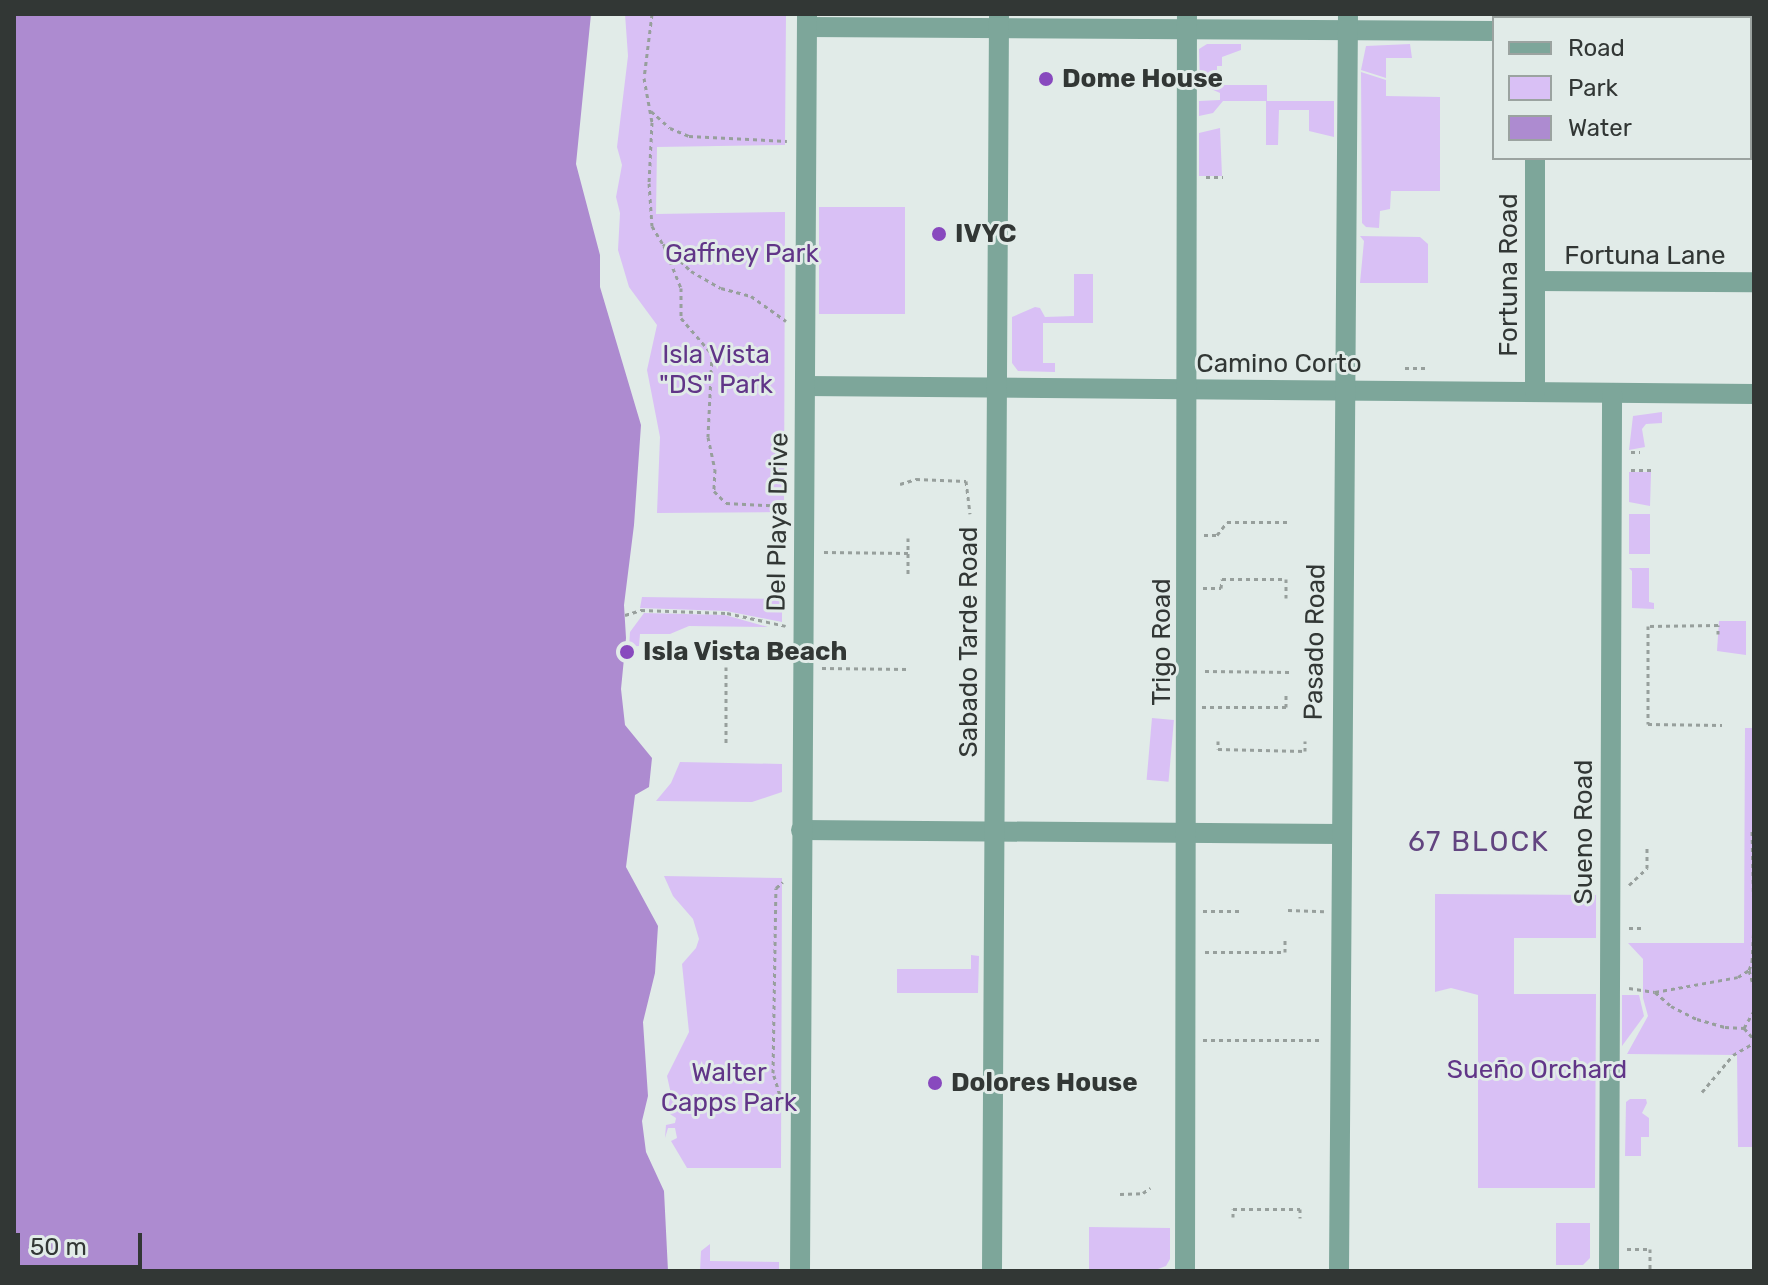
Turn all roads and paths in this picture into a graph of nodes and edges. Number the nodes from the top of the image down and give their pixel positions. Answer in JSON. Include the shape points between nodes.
{"nodes":[{"id":1,"x":652,"y":14,"type":"edge"},
{"id":2,"x":768,"y":14,"type":"edge"},
{"id":3,"x":787,"y":14,"type":"edge"},
{"id":4,"x":807,"y":21,"type":"edge"},
{"id":5,"x":998,"y":21,"type":"edge"},
{"id":6,"x":1186,"y":22,"type":"edge"},
{"id":7,"x":1348,"y":22,"type":"edge"},
{"id":8,"x":1492,"y":31,"type":"edge"},
{"id":9,"x":649,"y":108,"type":"junction"},
{"id":10,"x":787,"y":141,"type":"dead end"},
{"id":11,"x":1535,"y":160,"type":"edge"},
{"id":12,"x":1223,"y":177,"type":"dead end"},
{"id":13,"x":1199,"y":178,"type":"dead end"},
{"id":14,"x":663,"y":244,"type":"junction"},
{"id":15,"x":1535,"y":281,"type":"junction"},
{"id":16,"x":1754,"y":282,"type":"edge"},
{"id":17,"x":786,"y":321,"type":"dead end"},
{"id":18,"x":1405,"y":368,"type":"dead end"},
{"id":19,"x":1426,"y":368,"type":"dead end"},
{"id":20,"x":805,"y":386,"type":"junction"},
{"id":21,"x":998,"y":388,"type":"junction"},
{"id":22,"x":1186,"y":389,"type":"junction"},
{"id":23,"x":1344,"y":389,"type":"junction"},
{"id":24,"x":1535,"y":392,"type":"junction"},
{"id":25,"x":1612,"y":393,"type":"junction"},
{"id":26,"x":1754,"y":394,"type":"edge"},
{"id":27,"x":1627,"y":452,"type":"dead end"},
{"id":28,"x":1640,"y":452,"type":"dead end"},
{"id":29,"x":1627,"y":470,"type":"dead end"},
{"id":30,"x":1654,"y":470,"type":"dead end"},
{"id":31,"x":900,"y":484,"type":"dead end"},
{"id":32,"x":786,"y":506,"type":"dead end"},
{"id":33,"x":970,"y":514,"type":"dead end"},
{"id":34,"x":1288,"y":522,"type":"dead end"},
{"id":35,"x":1204,"y":535,"type":"dead end"},
{"id":36,"x":908,"y":538,"type":"dead end"},
{"id":37,"x":819,"y":552,"type":"dead end"},
{"id":38,"x":908,"y":553,"type":"junction"},
{"id":39,"x":908,"y":576,"type":"dead end"},
{"id":40,"x":1203,"y":588,"type":"dead end"},
{"id":41,"x":1286,"y":598,"type":"dead end"},
{"id":42,"x":625,"y":615,"type":"dead end"},
{"id":43,"x":787,"y":626,"type":"dead end"},
{"id":44,"x":1718,"y":634,"type":"dead end"},
{"id":45,"x":726,"y":667,"type":"dead end"},
{"id":46,"x":822,"y":668,"type":"dead end"},
{"id":47,"x":908,"y":669,"type":"dead end"},
{"id":48,"x":1202,"y":671,"type":"dead end"},
{"id":49,"x":1289,"y":672,"type":"dead end"},
{"id":50,"x":1286,"y":694,"type":"dead end"},
{"id":51,"x":1187,"y":707,"type":"junction"},
{"id":52,"x":1722,"y":725,"type":"dead end"},
{"id":53,"x":1218,"y":741,"type":"dead end"},
{"id":54,"x":1305,"y":741,"type":"dead end"},
{"id":55,"x":726,"y":744,"type":"dead end"},
{"id":56,"x":801,"y":830,"type":"junction"},
{"id":57,"x":994,"y":831,"type":"junction"},
{"id":58,"x":1752,"y":831,"type":"dead end"},
{"id":59,"x":1186,"y":833,"type":"junction"},
{"id":60,"x":1340,"y":834,"type":"junction"},
{"id":61,"x":1647,"y":848,"type":"dead end"},
{"id":62,"x":786,"y":880,"type":"dead end"},
{"id":63,"x":1625,"y":885,"type":"dead end"},
{"id":64,"x":1288,"y":910,"type":"dead end"},
{"id":65,"x":1201,"y":911,"type":"dead end"},
{"id":66,"x":1239,"y":911,"type":"dead end"},
{"id":67,"x":1340,"y":911,"type":"junction"},
{"id":68,"x":1754,"y":917,"type":"edge"},
{"id":69,"x":1754,"y":926,"type":"edge"},
{"id":70,"x":1625,"y":928,"type":"dead end"},
{"id":71,"x":1644,"y":928,"type":"dead end"},
{"id":72,"x":1285,"y":939,"type":"dead end"},
{"id":73,"x":1201,"y":952,"type":"dead end"},
{"id":74,"x":1749,"y":970,"type":"junction"},
{"id":75,"x":1610,"y":988,"type":"junction"},
{"id":76,"x":1754,"y":988,"type":"edge"},
{"id":77,"x":1655,"y":992,"type":"junction"},
{"id":78,"x":1754,"y":1011,"type":"edge"},
{"id":79,"x":1744,"y":1028,"type":"junction"},
{"id":80,"x":1199,"y":1039,"type":"dead end"},
{"id":81,"x":1339,"y":1040,"type":"junction"},
{"id":82,"x":1754,"y":1041,"type":"edge"},
{"id":83,"x":1702,"y":1092,"type":"dead end"},
{"id":84,"x":785,"y":1107,"type":"dead end"},
{"id":85,"x":1150,"y":1188,"type":"dead end"},
{"id":86,"x":1120,"y":1194,"type":"dead end"},
{"id":87,"x":1233,"y":1217,"type":"dead end"},
{"id":88,"x":1300,"y":1218,"type":"dead end"},
{"id":89,"x":1623,"y":1249,"type":"dead end"},
{"id":90,"x":1650,"y":1270,"type":"edge"},
{"id":91,"x":800,"y":1271,"type":"edge"},
{"id":92,"x":992,"y":1271,"type":"edge"},
{"id":93,"x":1185,"y":1271,"type":"edge"},
{"id":94,"x":1339,"y":1271,"type":"edge"},
{"id":95,"x":1609,"y":1271,"type":"edge"}],
"edges":[{"from":1,"to":9,"type":"path","via":[[645,64]]},
{"from":2,"to":3,"type":"path"},
{"from":4,"to":5,"type":"street"},
{"from":4,"to":20,"type":"street","name":"Del Playa Drive"},
{"from":5,"to":6,"type":"street"},
{"from":5,"to":21,"type":"street","name":"Sabado Tarde Road"},
{"from":6,"to":7,"type":"street"},
{"from":6,"to":22,"type":"street","name":"Trigo Road"},
{"from":7,"to":8,"type":"street"},
{"from":7,"to":23,"type":"street","name":"Pasado Road"},
{"from":9,"to":10,"type":"path","via":[[670,128],[689,136]]},
{"from":9,"to":14,"type":"path","via":[[649,208]]},
{"from":11,"to":15,"type":"street","name":"Fortuna Road"},
{"from":12,"to":13,"type":"path"},
{"from":14,"to":17,"type":"path","via":[[709,282],[751,296]]},
{"from":14,"to":32,"type":"path","via":[[681,288],[681,318],[712,354],[708,437],[714,491],[726,503]]},
{"from":15,"to":16,"type":"street","name":"Fortuna Lane"},
{"from":15,"to":24,"type":"street","name":"Fortuna Road"},
{"from":18,"to":19,"type":"path"},
{"from":20,"to":21,"type":"street","name":"Camino Corto"},
{"from":20,"to":56,"type":"street","name":"Del Playa Drive"},
{"from":21,"to":22,"type":"street","name":"Camino Corto"},
{"from":21,"to":57,"type":"street","name":"Sabado Tarde Road"},
{"from":22,"to":23,"type":"street","name":"Camino Corto"},
{"from":22,"to":51,"type":"street","name":"Trigo Road"},
{"from":23,"to":24,"type":"street","name":"Camino Corto"},
{"from":23,"to":60,"type":"street","name":"Pasado Road"},
{"from":24,"to":25,"type":"street","name":"Camino Corto"},
{"from":25,"to":26,"type":"street","name":"Camino Corto"},
{"from":25,"to":75,"type":"street","name":"Sueno Road"},
{"from":27,"to":28,"type":"path"},
{"from":29,"to":30,"type":"path"},
{"from":31,"to":33,"type":"path","via":[[916,479],[966,481]]},
{"from":34,"to":35,"type":"path","via":[[1227,522],[1217,535]]},
{"from":36,"to":38,"type":"path"},
{"from":37,"to":38,"type":"path"},
{"from":38,"to":39,"type":"path"},
{"from":40,"to":41,"type":"path","via":[[1221,588],[1222,579],[1286,579]]},
{"from":42,"to":43,"type":"path","via":[[641,610],[727,613]]},
{"from":44,"to":52,"type":"path","via":[[1718,625],[1648,626],[1648,724]]},
{"from":45,"to":55,"type":"path"},
{"from":46,"to":47,"type":"path"},
{"from":48,"to":49,"type":"path"},
{"from":50,"to":51,"type":"path","via":[[1286,707]]},
{"from":51,"to":59,"type":"street","name":"Trigo Road"},
{"from":53,"to":54,"type":"path","via":[[1218,749],[1305,751]]},
{"from":56,"to":57,"type":"street"},
{"from":56,"to":91,"type":"street","name":"Del Playa Drive"},
{"from":57,"to":59,"type":"street"},
{"from":57,"to":92,"type":"street","name":"Sabado Tarde Road"},
{"from":58,"to":68,"type":"path"},
{"from":59,"to":60,"type":"street"},
{"from":59,"to":93,"type":"street","name":"Trigo Road"},
{"from":60,"to":67,"type":"street","name":"Pasado Road"},
{"from":61,"to":63,"type":"path","via":[[1645,871]]},
{"from":62,"to":84,"type":"path","via":[[776,888],[773,1073]]},
{"from":64,"to":67,"type":"path"},
{"from":65,"to":66,"type":"path"},
{"from":67,"to":81,"type":"street","name":"Pasado Road"},
{"from":69,"to":74,"type":"path"},
{"from":70,"to":71,"type":"path"},
{"from":72,"to":73,"type":"path","via":[[1285,952]]},
{"from":74,"to":76,"type":"path"},
{"from":74,"to":77,"type":"path","via":[[1738,977]]},
{"from":75,"to":77,"type":"path"},
{"from":75,"to":95,"type":"street","name":"Sueno Road"},
{"from":77,"to":79,"type":"path","via":[[1697,1019]]},
{"from":78,"to":79,"type":"path"},
{"from":79,"to":82,"type":"path"},
{"from":80,"to":81,"type":"path"},
{"from":81,"to":94,"type":"street","name":"Pasado Road"},
{"from":82,"to":83,"type":"path","via":[[1733,1055]]},
{"from":85,"to":86,"type":"path"},
{"from":87,"to":88,"type":"path","via":[[1233,1209],[1300,1209]]},
{"from":89,"to":90,"type":"path","via":[[1650,1249]]}]}
